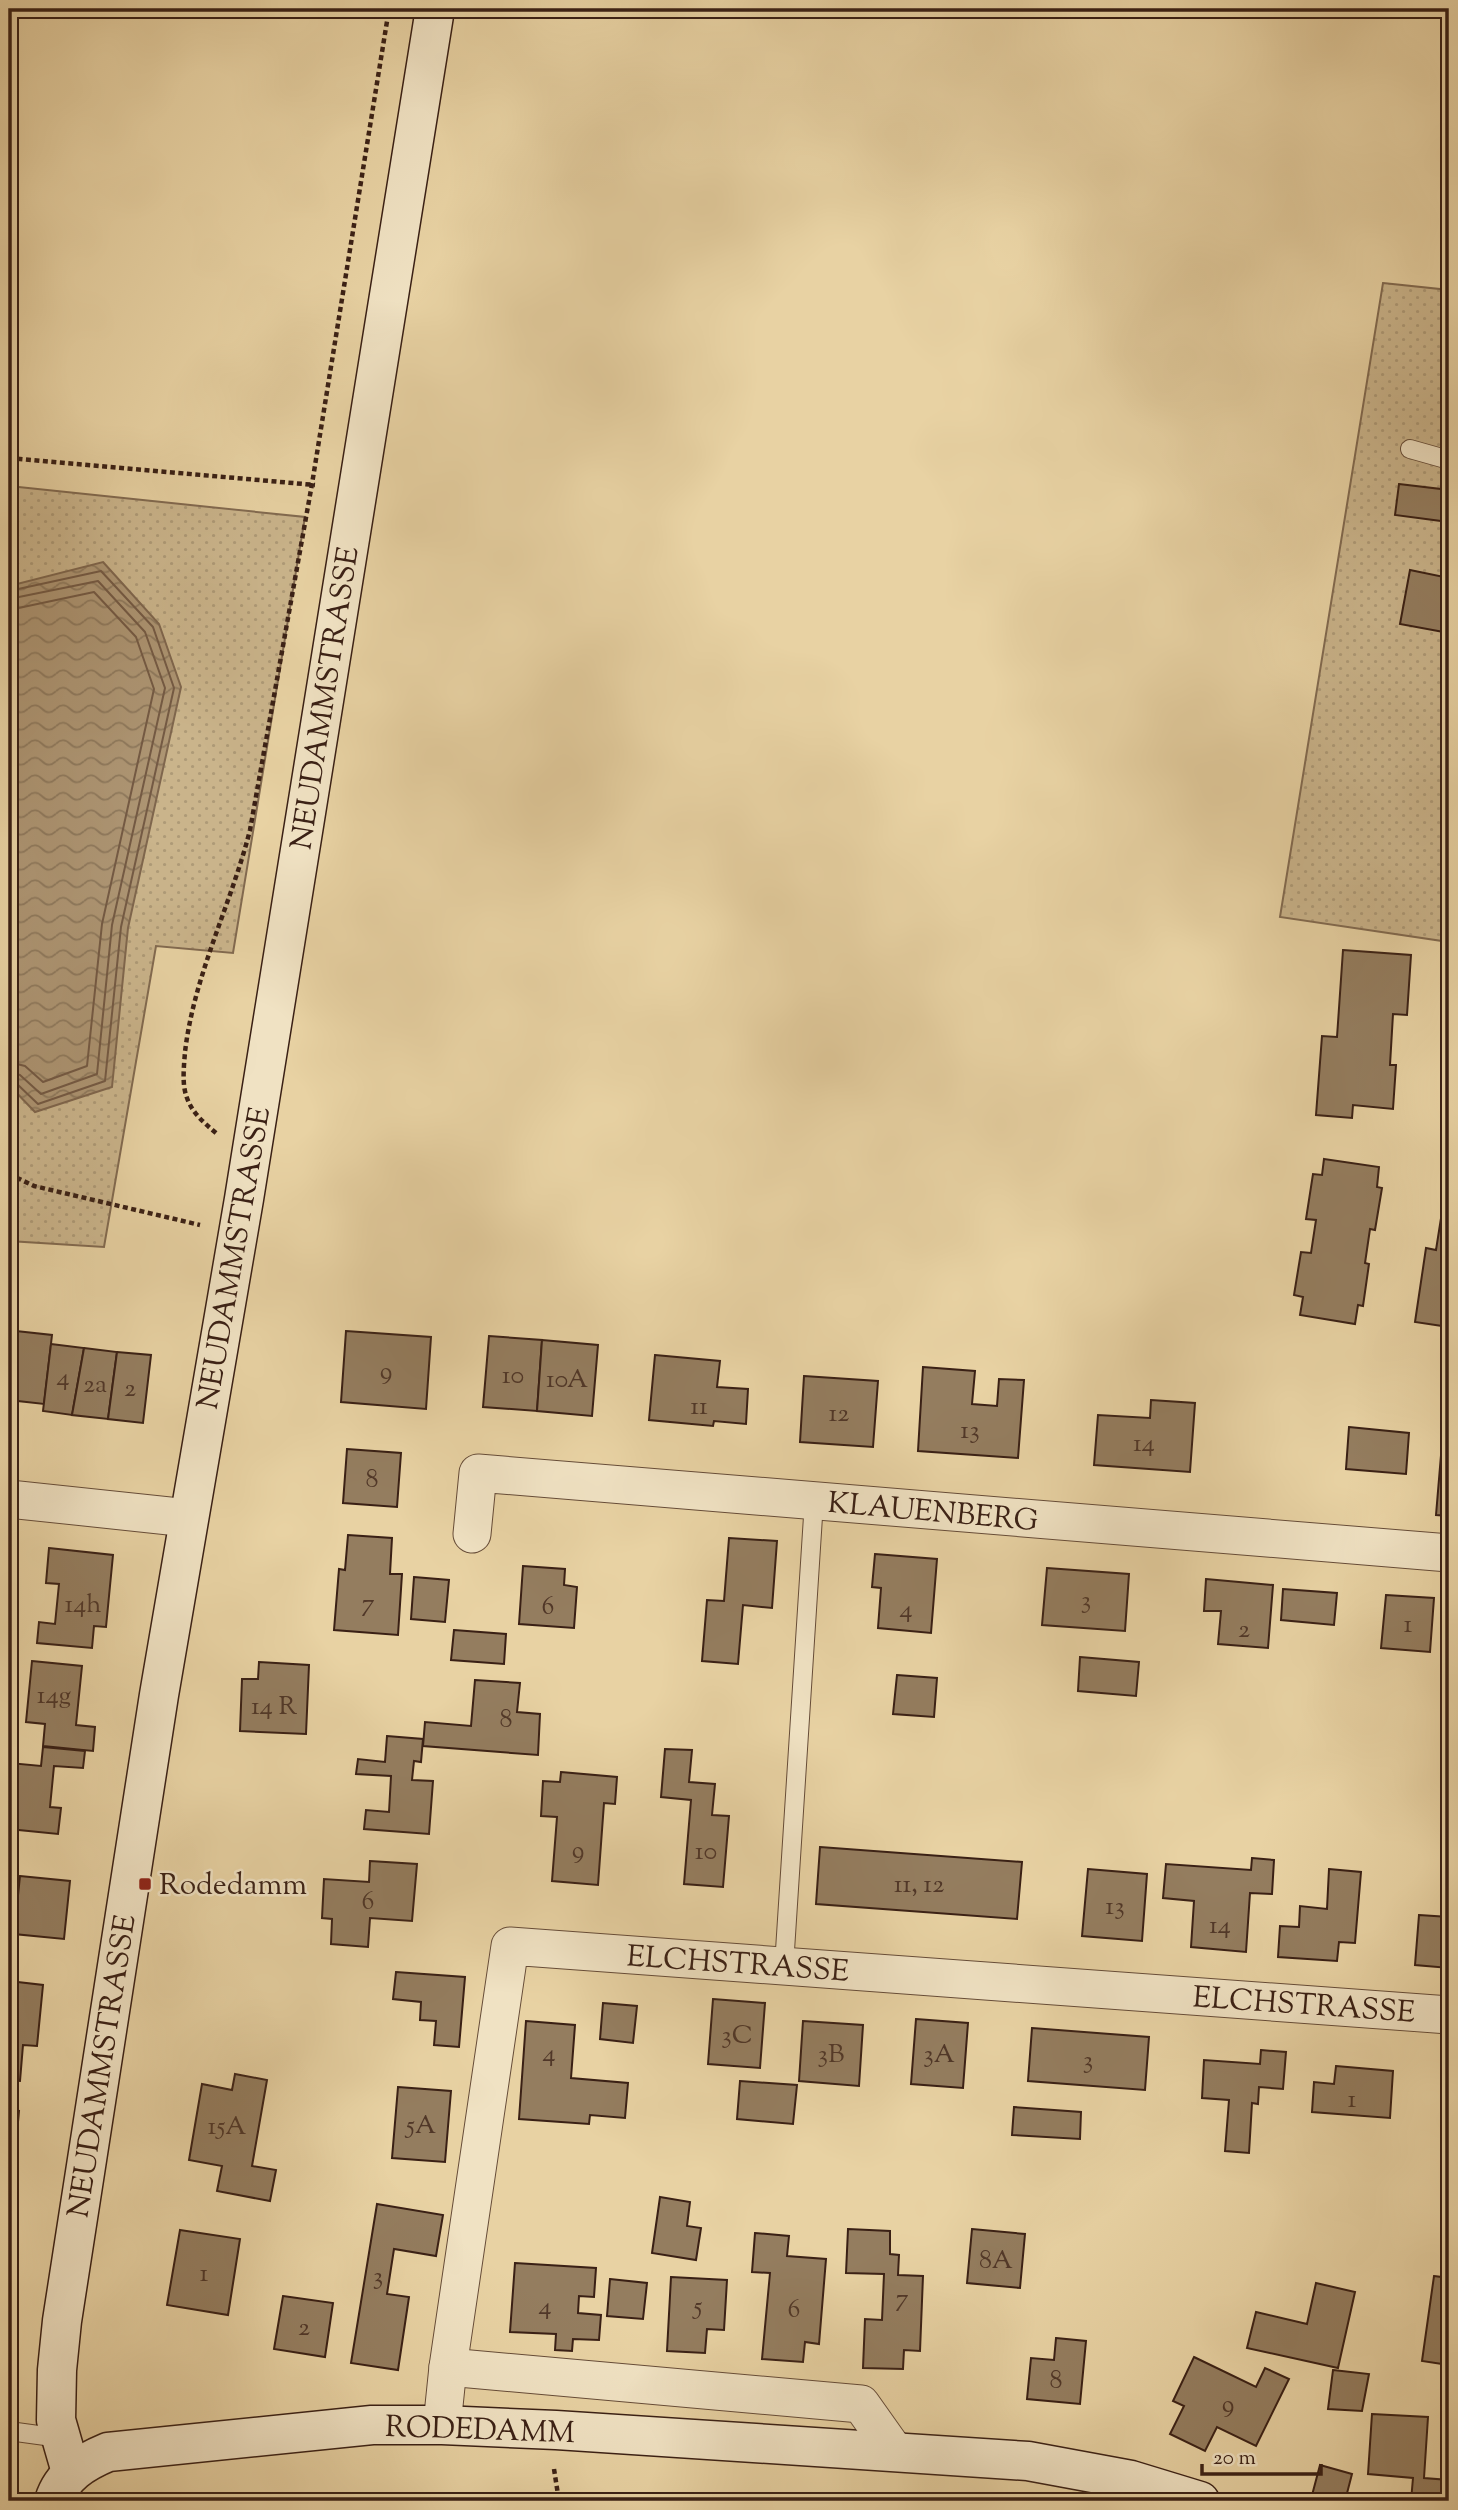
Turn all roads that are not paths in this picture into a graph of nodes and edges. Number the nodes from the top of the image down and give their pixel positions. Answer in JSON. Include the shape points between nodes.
{"nodes":[{"id":1,"x":435,"y":9,"type":"edge"},
{"id":2,"x":1410,"y":449,"type":"dead end"},
{"id":3,"x":1449,"y":460,"type":"edge"},
{"id":4,"x":9,"y":1499,"type":"edge"},
{"id":5,"x":814,"y":1501,"type":"junction"},
{"id":6,"x":188,"y":1518,"type":"junction"},
{"id":7,"x":472,"y":1534,"type":"dead end"},
{"id":8,"x":1449,"y":1553,"type":"edge"},
{"id":9,"x":784,"y":1966,"type":"junction"},
{"id":10,"x":1449,"y":2015,"type":"edge"},
{"id":11,"x":448,"y":2367,"type":"junction"},
{"id":12,"x":442,"y":2425,"type":"junction"},
{"id":13,"x":9,"y":2431,"type":"edge"},
{"id":14,"x":895,"y":2452,"type":"junction"},
{"id":15,"x":62,"y":2471,"type":"edge"},
{"id":16,"x":1200,"y":2501,"type":"edge"}],
"edges":[{"from":1,"to":6,"type":"street","name":"NEUDAMMSTRASSE","via":[[238,1235]]},
{"from":2,"to":3,"type":"lane"},
{"from":4,"to":6,"type":"street"},
{"from":5,"to":7,"type":"street","name":"KLAUENBERG","via":[[478,1473]]},
{"from":5,"to":8,"type":"street","name":"KLAUENBERG"},
{"from":5,"to":9,"type":"lane"},
{"from":6,"to":15,"type":"street","name":"NEUDAMMSTRASSE","via":[[62,2321],[56,2420]]},
{"from":9,"to":10,"type":"street","name":"ELCHSTRASSE"},
{"from":9,"to":11,"type":"street","name":"ELCHSTRASSE","via":[[510,1946]]},
{"from":11,"to":12,"type":"street","name":"ELCHSTRASSE"},
{"from":11,"to":14,"type":"street","name":"RODEDAMM","via":[[861,2404]]},
{"from":12,"to":14,"type":"street","name":"RODEDAMM"},
{"from":12,"to":15,"type":"street","name":"RODEDAMM","via":[[331,2428],[108,2452]]},
{"from":13,"to":15,"type":"lane"},
{"from":14,"to":16,"type":"street","name":"RODEDAMM","via":[[1081,2469]]}]}
